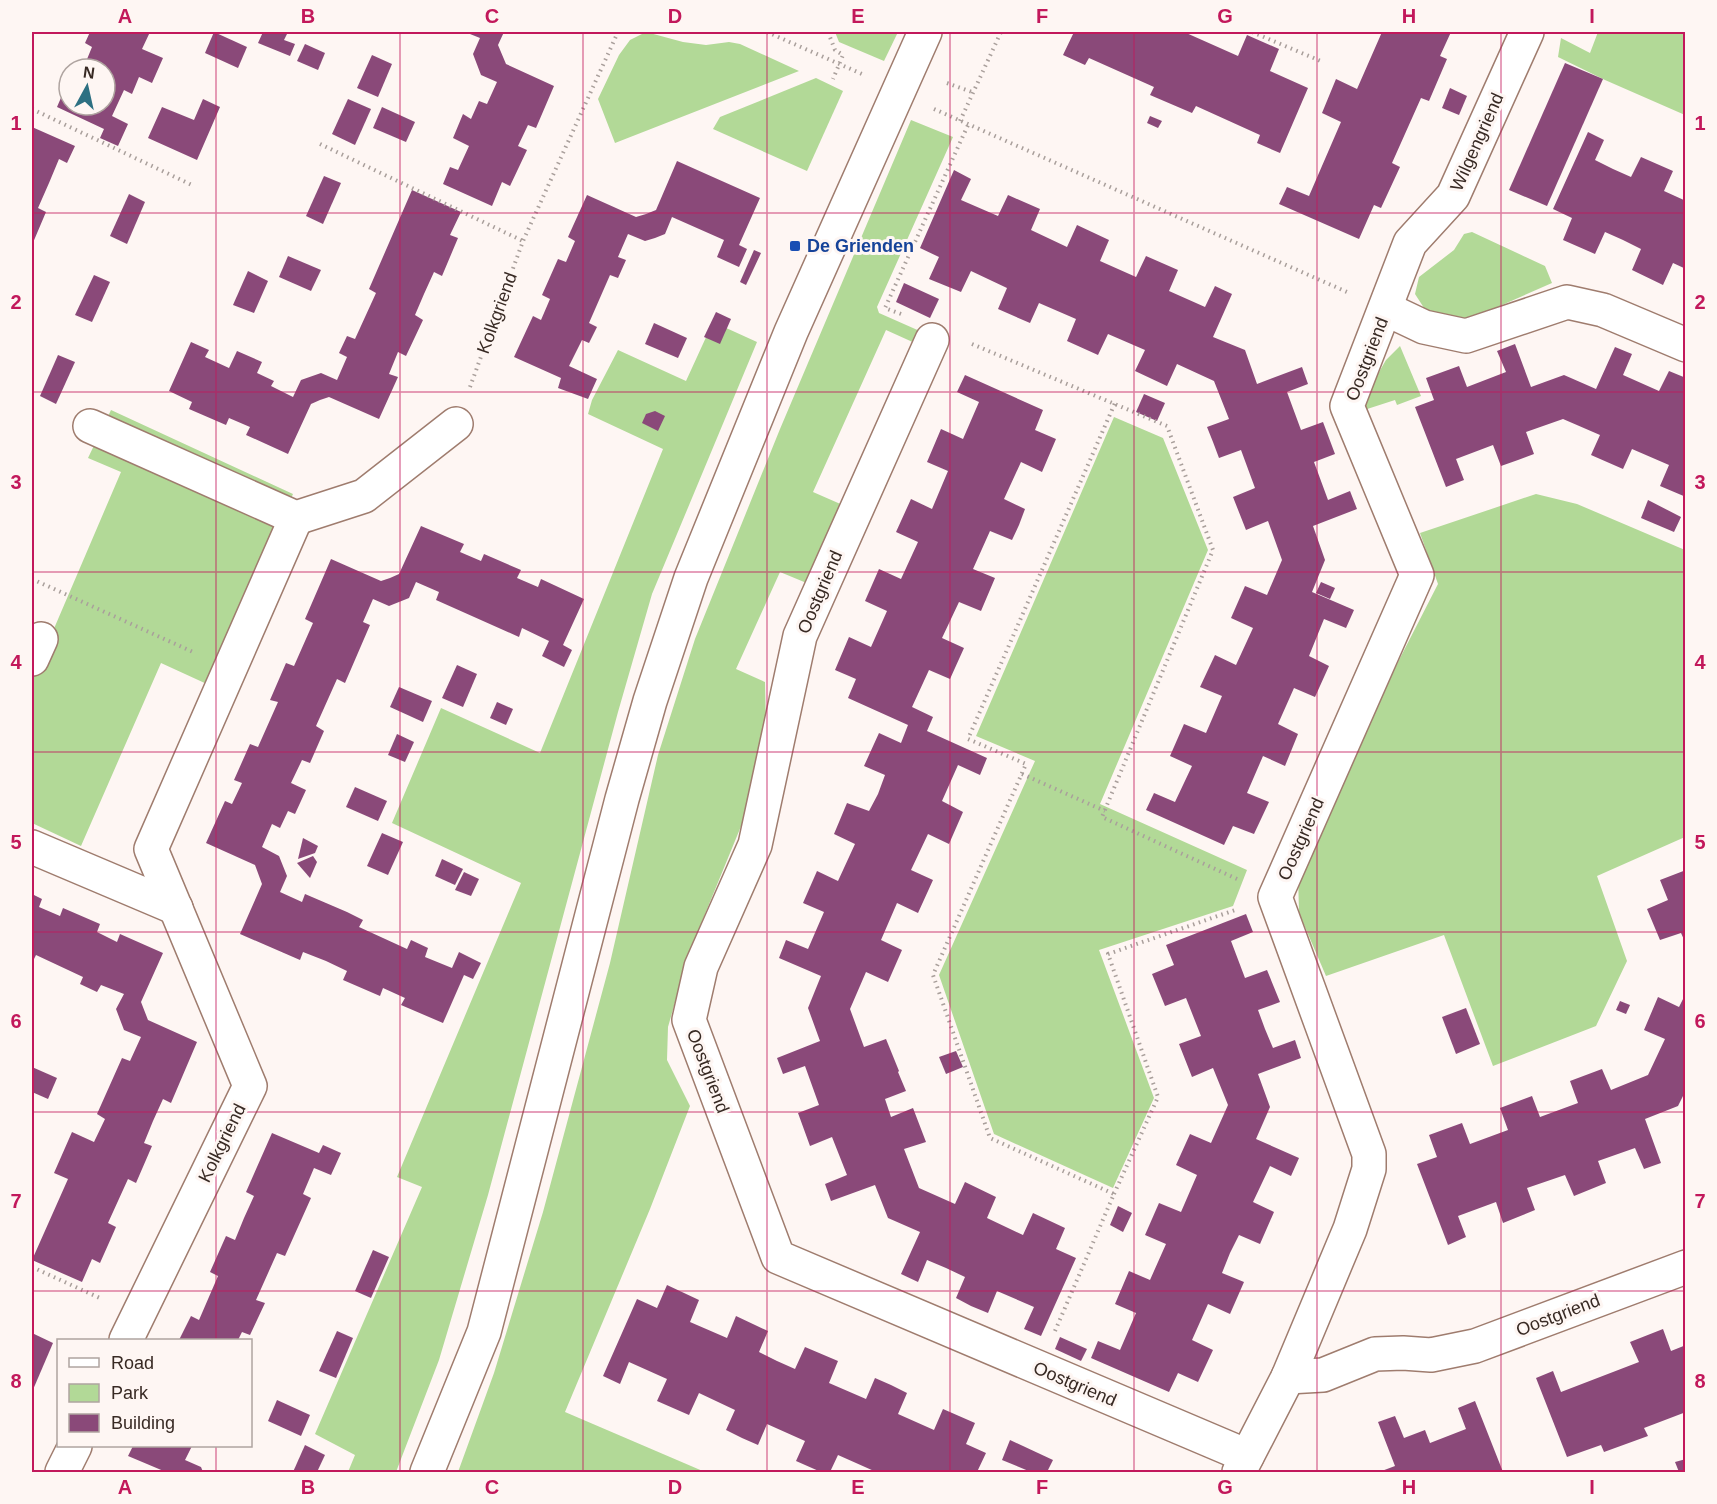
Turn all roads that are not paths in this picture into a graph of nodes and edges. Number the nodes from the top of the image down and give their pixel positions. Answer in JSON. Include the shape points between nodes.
{"nodes":[{"id":1,"x":925,"y":32,"type":"edge"},
{"id":2,"x":1527,"y":32,"type":"edge"},
{"id":3,"x":1386,"y":309,"type":"junction"},
{"id":4,"x":932,"y":340,"type":"dead end"},
{"id":5,"x":1686,"y":345,"type":"edge"},
{"id":6,"x":456,"y":424,"type":"road end"},
{"id":7,"x":90,"y":426,"type":"dead end"},
{"id":8,"x":296,"y":518,"type":"junction"},
{"id":9,"x":32,"y":847,"type":"edge"},
{"id":10,"x":176,"y":908,"type":"junction"},
{"id":11,"x":1686,"y":1267,"type":"edge"},
{"id":12,"x":132,"y":1328,"type":"edge"},
{"id":13,"x":1288,"y":1377,"type":"junction"},
{"id":14,"x":75,"y":1447,"type":"edge"},
{"id":15,"x":1243,"y":1464,"type":"edge"},
{"id":16,"x":62,"y":1473,"type":"edge"},
{"id":17,"x":427,"y":1473,"type":"edge"}],
"edges":[{"from":1,"to":17,"type":"street","via":[[791,332],[691,578],[622,799],[484,1332]]},
{"from":2,"to":3,"type":"street","name":"Wilgengriend","via":[[1453,196],[1410,243]]},
{"from":3,"to":5,"type":"street","name":"Oostgriend","via":[[1424,327],[1466,336],[1567,302],[1603,310]]},
{"from":3,"to":13,"type":"street","name":"Oostgriend","via":[[1347,406],[1417,575],[1275,897],[1369,1154],[1369,1168],[1350,1229]]},
{"from":4,"to":15,"type":"street","name":"Oostgriend","via":[[800,636],[754,845],[701,967],[689,1020],[778,1257],[1039,1368]]},
{"from":6,"to":8,"type":"street","via":[[364,496]]},
{"from":7,"to":8,"type":"street"},
{"from":8,"to":10,"type":"street","name":"Kolkgriend","via":[[151,849]]},
{"from":9,"to":10,"type":"street"},
{"from":10,"to":12,"type":"street","name":"Kolkgriend","via":[[250,1086]]},
{"from":11,"to":13,"type":"street","name":"Oostgriend","via":[[1475,1346],[1431,1355],[1375,1354],[1323,1374]]},
{"from":13,"to":15,"type":"street","name":"Oostgriend"},
{"from":14,"to":16,"type":"street"}]}
